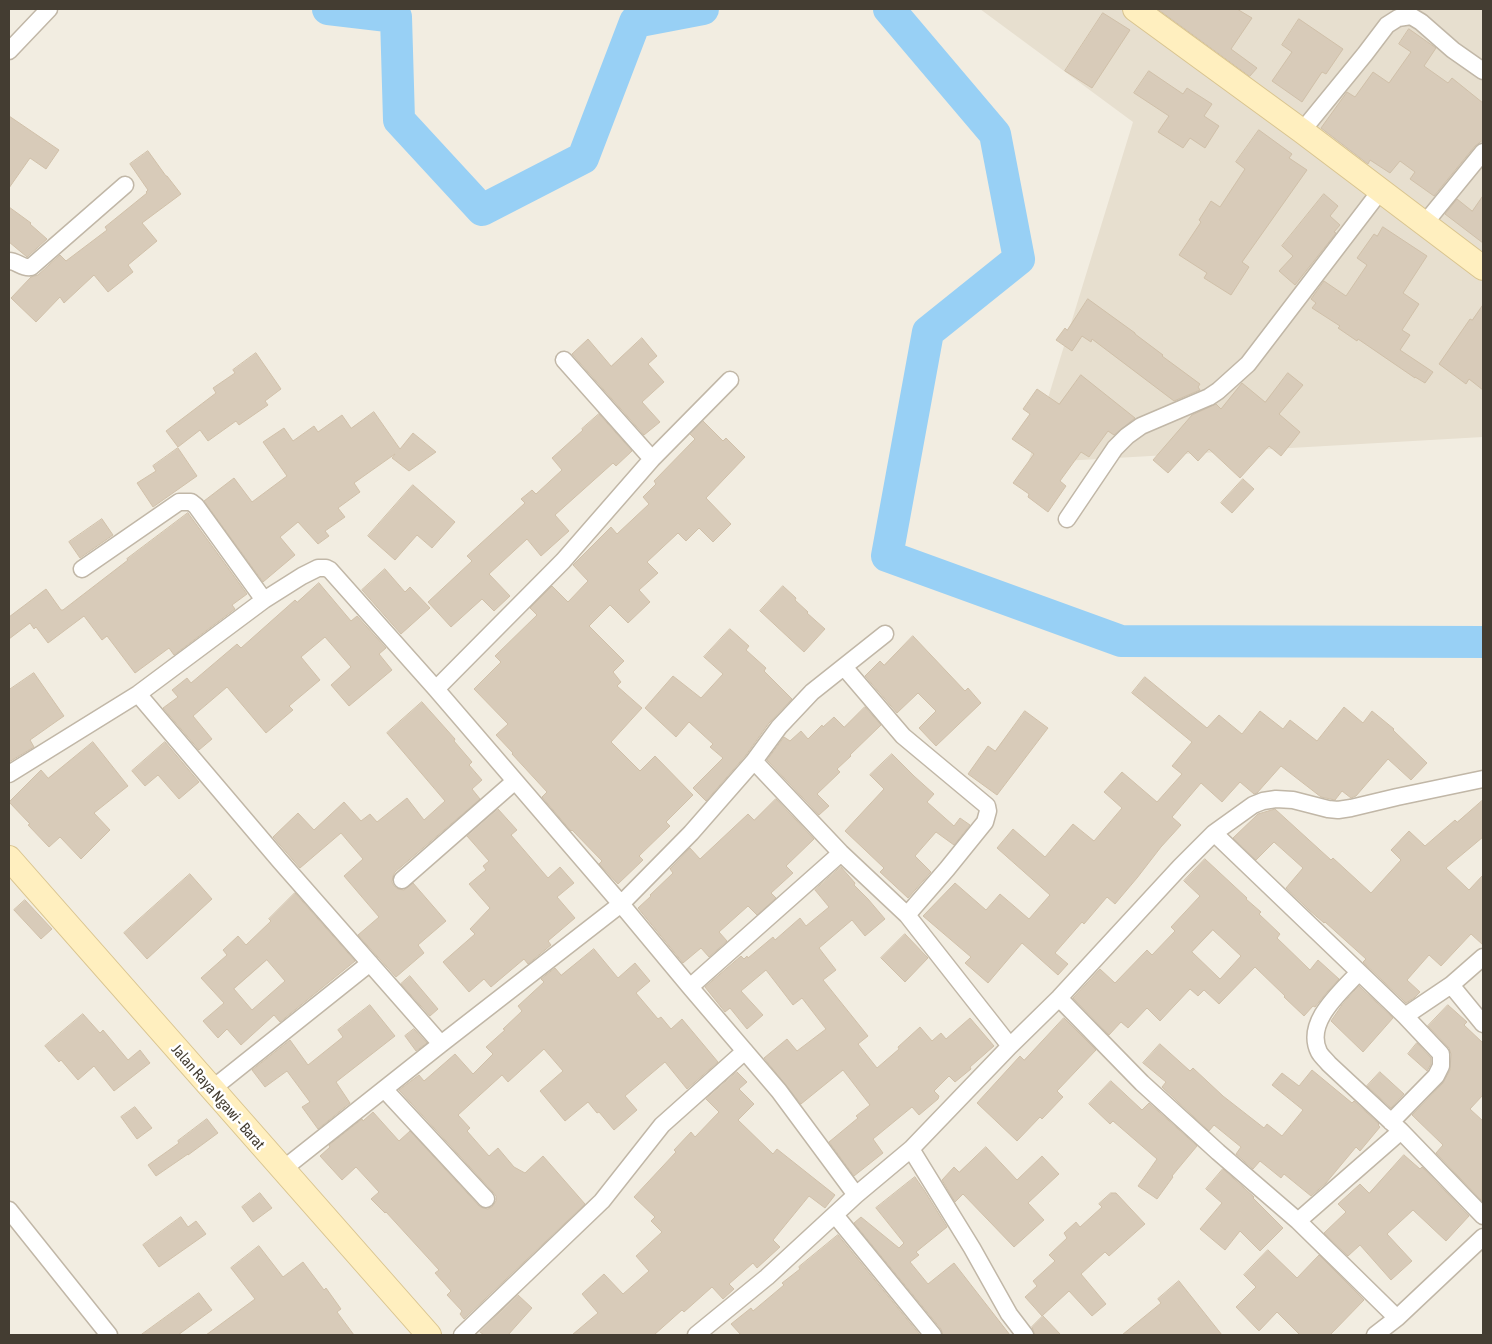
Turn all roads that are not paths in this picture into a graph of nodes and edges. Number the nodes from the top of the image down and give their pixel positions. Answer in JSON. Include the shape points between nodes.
{"nodes":[{"id":1,"x":49,"y":9,"type":"edge"},
{"id":2,"x":1135,"y":9,"type":"edge"},
{"id":3,"x":9,"y":51,"type":"edge"},
{"id":4,"x":1483,"y":71,"type":"edge"},
{"id":5,"x":1302,"y":131,"type":"junction"},
{"id":6,"x":1483,"y":152,"type":"edge"},
{"id":7,"x":125,"y":185,"type":"dead end"},
{"id":8,"x":1381,"y":190,"type":"junction"},
{"id":9,"x":1424,"y":223,"type":"junction"},
{"id":10,"x":9,"y":261,"type":"edge"},
{"id":11,"x":1483,"y":268,"type":"edge"},
{"id":12,"x":564,"y":360,"type":"dead end"},
{"id":13,"x":730,"y":380,"type":"dead end"},
{"id":14,"x":652,"y":459,"type":"junction"},
{"id":15,"x":1067,"y":519,"type":"dead end"},
{"id":16,"x":82,"y":569,"type":"dead end"},
{"id":17,"x":264,"y":600,"type":"junction"},
{"id":18,"x":886,"y":634,"type":"dead end"},
{"id":19,"x":844,"y":667,"type":"junction"},
{"id":20,"x":436,"y":689,"type":"junction"},
{"id":21,"x":138,"y":694,"type":"junction"},
{"id":22,"x":754,"y":761,"type":"junction"},
{"id":23,"x":9,"y":774,"type":"edge"},
{"id":24,"x":1483,"y":779,"type":"edge"},
{"id":25,"x":515,"y":781,"type":"junction"},
{"id":26,"x":1214,"y":833,"type":"junction"},
{"id":27,"x":841,"y":853,"type":"junction"},
{"id":28,"x":9,"y":858,"type":"edge"},
{"id":29,"x":402,"y":880,"type":"dead end"},
{"id":30,"x":621,"y":904,"type":"junction"},
{"id":31,"x":907,"y":915,"type":"junction"},
{"id":32,"x":1483,"y":957,"type":"edge"},
{"id":33,"x":370,"y":963,"type":"junction"},
{"id":34,"x":1359,"y":972,"type":"junction"},
{"id":35,"x":1451,"y":985,"type":"junction"},
{"id":36,"x":690,"y":987,"type":"junction"},
{"id":37,"x":1059,"y":998,"type":"junction"},
{"id":38,"x":1405,"y":1016,"type":"junction"},
{"id":39,"x":1483,"y":1024,"type":"edge"},
{"id":40,"x":441,"y":1044,"type":"junction"},
{"id":41,"x":1010,"y":1046,"type":"junction"},
{"id":42,"x":745,"y":1051,"type":"junction"},
{"id":43,"x":212,"y":1089,"type":"junction"},
{"id":44,"x":384,"y":1089,"type":"junction"},
{"id":45,"x":1396,"y":1126,"type":"junction"},
{"id":46,"x":911,"y":1149,"type":"junction"},
{"id":47,"x":282,"y":1170,"type":"junction"},
{"id":48,"x":856,"y":1195,"type":"junction"},
{"id":49,"x":486,"y":1199,"type":"dead end"},
{"id":50,"x":9,"y":1210,"type":"edge"},
{"id":51,"x":835,"y":1215,"type":"junction"},
{"id":52,"x":1483,"y":1216,"type":"edge"},
{"id":53,"x":1298,"y":1221,"type":"junction"},
{"id":54,"x":1483,"y":1238,"type":"edge"},
{"id":55,"x":1397,"y":1318,"type":"junction"},
{"id":56,"x":109,"y":1335,"type":"edge"},
{"id":57,"x":429,"y":1335,"type":"edge"},
{"id":58,"x":462,"y":1335,"type":"edge"},
{"id":59,"x":696,"y":1335,"type":"edge"},
{"id":60,"x":933,"y":1335,"type":"edge"},
{"id":61,"x":1025,"y":1335,"type":"edge"},
{"id":62,"x":1375,"y":1335,"type":"edge"}],
"edges":[{"from":1,"to":3,"type":"street"},
{"from":2,"to":5,"type":"main road"},
{"from":4,"to":5,"type":"street","via":[[1421,22],[1411,16],[1398,18],[1387,25]]},
{"from":5,"to":8,"type":"main road"},
{"from":6,"to":9,"type":"street"},
{"from":7,"to":10,"type":"street","via":[[31,267]]},
{"from":8,"to":9,"type":"main road"},
{"from":8,"to":15,"type":"street","via":[[1248,364],[1209,397],[1141,426],[1127,436],[1115,448]]},
{"from":9,"to":11,"type":"main road"},
{"from":12,"to":14,"type":"street"},
{"from":13,"to":14,"type":"street"},
{"from":14,"to":20,"type":"street","via":[[564,561]]},
{"from":16,"to":17,"type":"street","via":[[179,502],[191,502]]},
{"from":17,"to":20,"type":"street","via":[[318,568],[330,570]]},
{"from":17,"to":21,"type":"street"},
{"from":18,"to":19,"type":"street"},
{"from":19,"to":22,"type":"street","via":[[812,692],[779,727]]},
{"from":19,"to":31,"type":"street","via":[[903,736],[987,806],[985,822]]},
{"from":20,"to":25,"type":"street"},
{"from":21,"to":23,"type":"street"},
{"from":21,"to":33,"type":"street"},
{"from":22,"to":27,"type":"street"},
{"from":22,"to":30,"type":"street","via":[[691,834]]},
{"from":24,"to":26,"type":"street","via":[[1338,810],[1293,800],[1263,801]]},
{"from":25,"to":29,"type":"street"},
{"from":25,"to":30,"type":"street"},
{"from":26,"to":34,"type":"street"},
{"from":26,"to":37,"type":"street"},
{"from":27,"to":31,"type":"street"},
{"from":27,"to":36,"type":"street"},
{"from":28,"to":43,"type":"main road","name":"Jalan Raya Ngawi - Barat"},
{"from":30,"to":36,"type":"street"},
{"from":30,"to":40,"type":"street"},
{"from":31,"to":41,"type":"street"},
{"from":32,"to":35,"type":"street"},
{"from":33,"to":40,"type":"street"},
{"from":33,"to":43,"type":"street"},
{"from":34,"to":38,"type":"street"},
{"from":34,"to":45,"type":"street","via":[[1321,1015],[1315,1035],[1316,1044],[1329,1064]]},
{"from":35,"to":38,"type":"street"},
{"from":35,"to":39,"type":"street"},
{"from":36,"to":42,"type":"street"},
{"from":37,"to":41,"type":"street"},
{"from":37,"to":53,"type":"street","via":[[1142,1084]]},
{"from":38,"to":45,"type":"street","via":[[1441,1054],[1441,1066]]},
{"from":40,"to":44,"type":"street"},
{"from":41,"to":46,"type":"street"},
{"from":42,"to":48,"type":"street","via":[[780,1091]]},
{"from":42,"to":58,"type":"street","via":[[662,1125],[602,1201]]},
{"from":43,"to":47,"type":"main road","name":"Jalan Raya Ngawi - Barat"},
{"from":44,"to":47,"type":"street"},
{"from":44,"to":49,"type":"street"},
{"from":45,"to":52,"type":"street"},
{"from":45,"to":53,"type":"street"},
{"from":46,"to":48,"type":"street"},
{"from":46,"to":61,"type":"street","via":[[1009,1314]]},
{"from":47,"to":57,"type":"main road","name":"Jalan Raya Ngawi - Barat"},
{"from":48,"to":51,"type":"street"},
{"from":50,"to":56,"type":"street"},
{"from":51,"to":59,"type":"street"},
{"from":51,"to":60,"type":"street"},
{"from":53,"to":55,"type":"street"},
{"from":54,"to":55,"type":"street"},
{"from":55,"to":62,"type":"street"}]}
